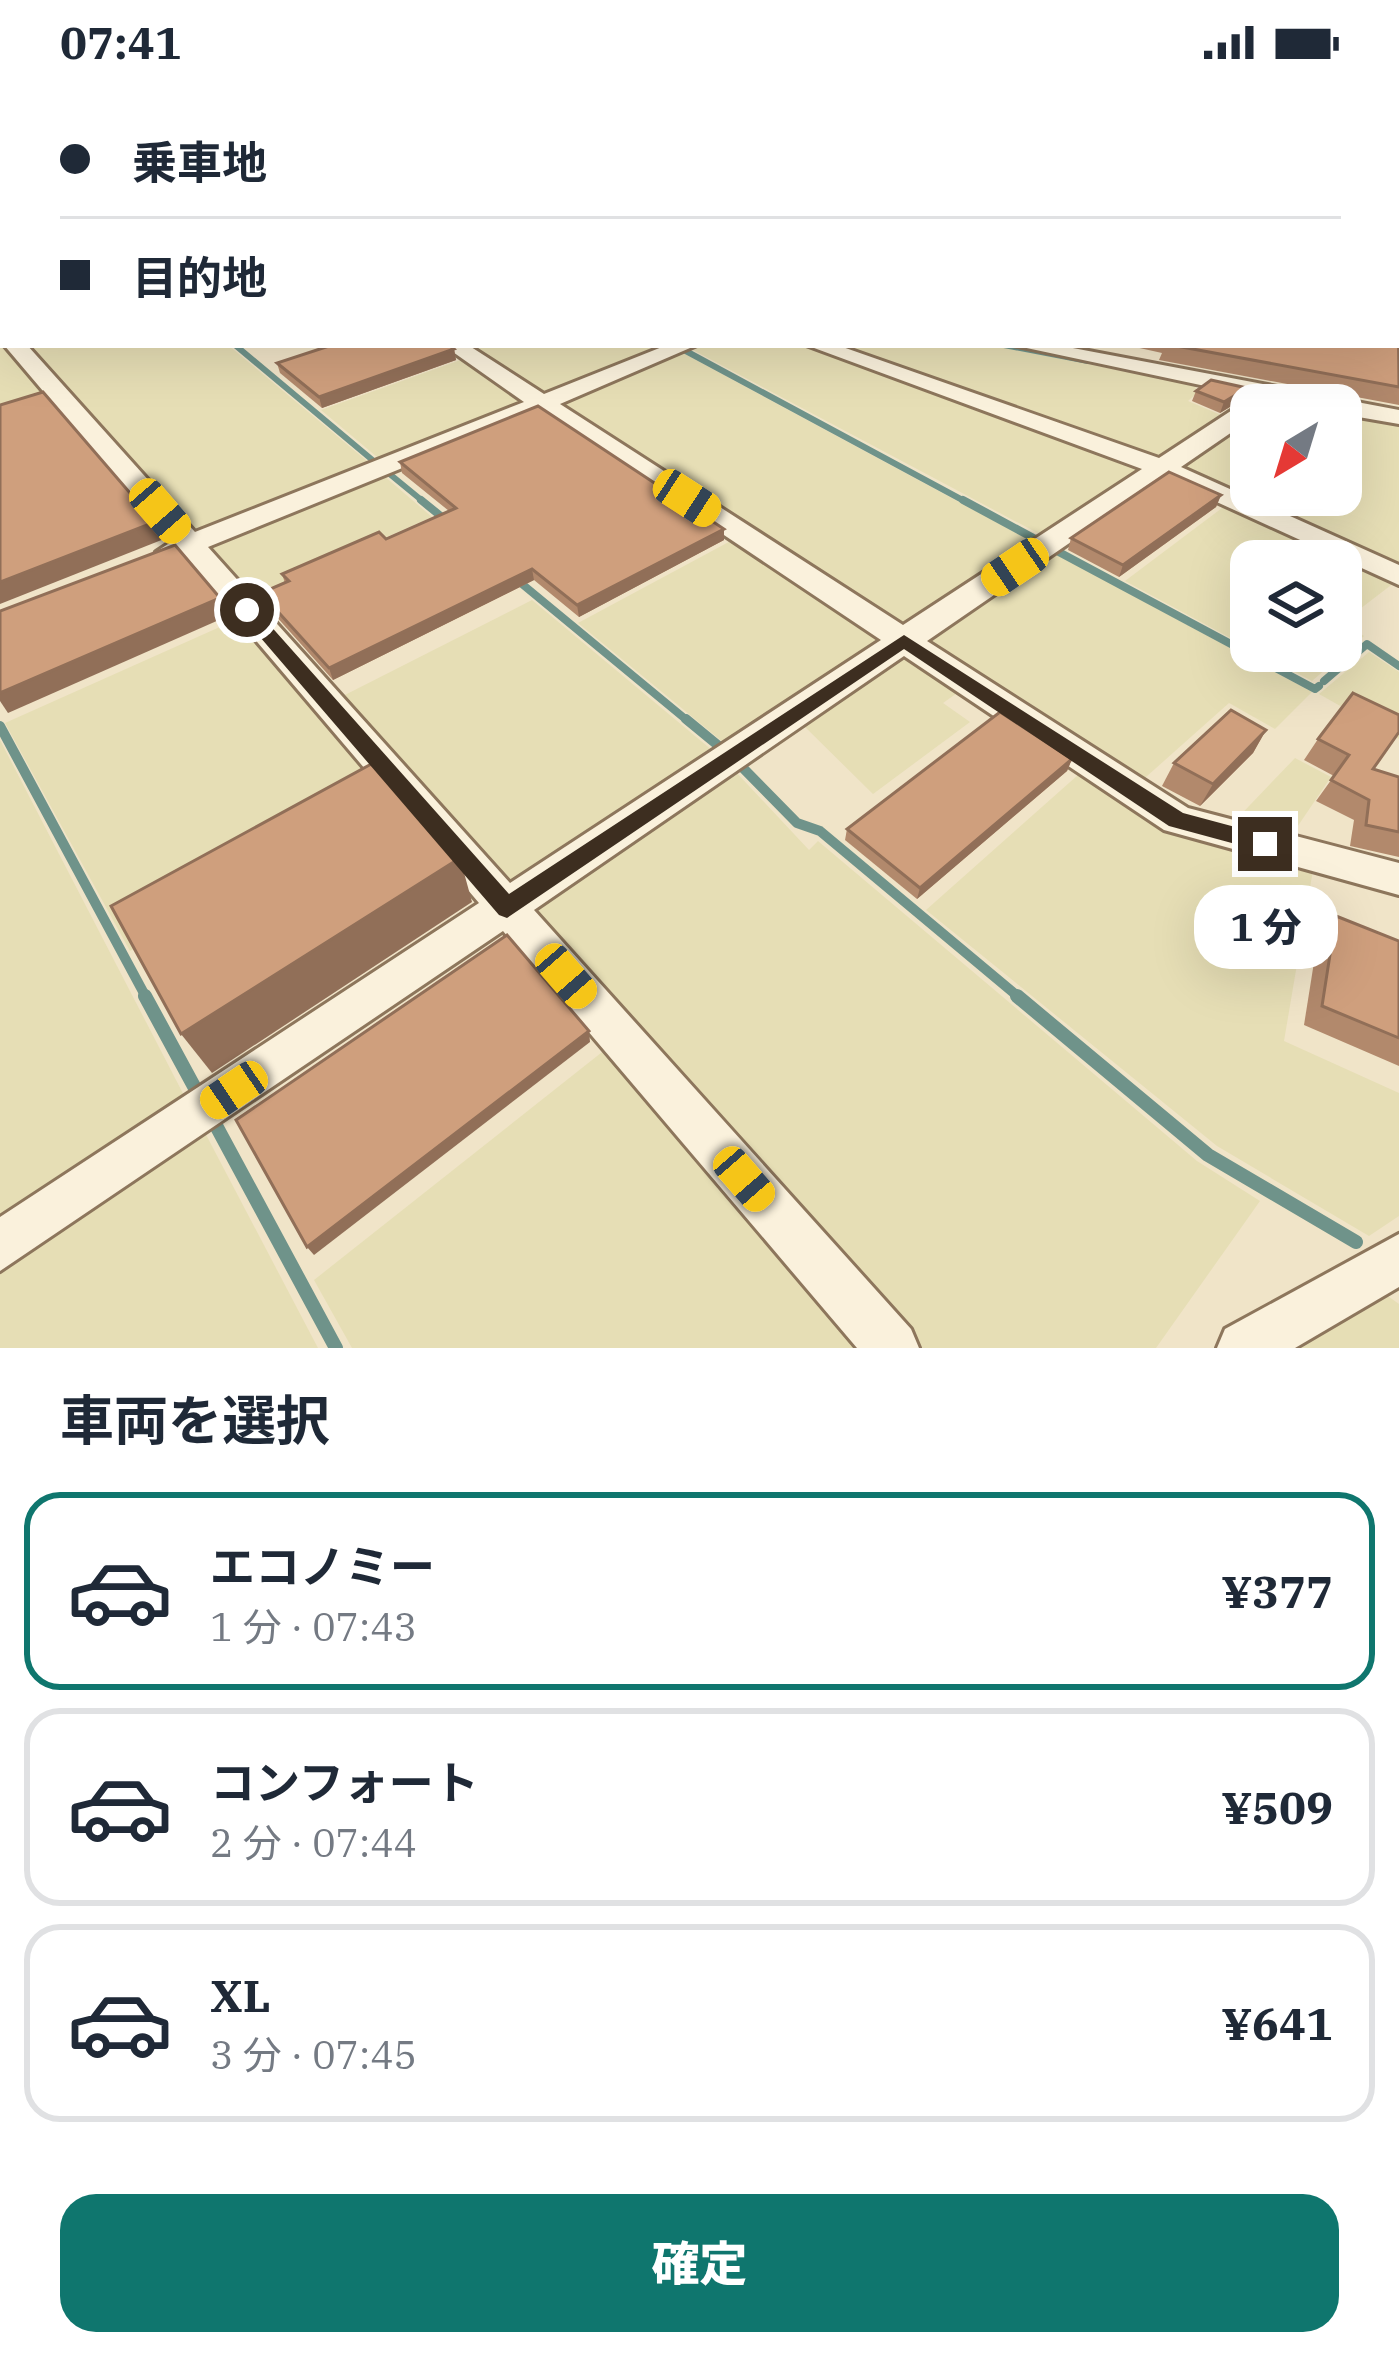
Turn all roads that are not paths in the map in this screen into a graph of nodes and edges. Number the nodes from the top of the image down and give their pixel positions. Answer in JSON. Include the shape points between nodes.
{"nodes":[{"id":1,"x":18,"y":348,"type":"edge"},
{"id":2,"x":459,"y":348,"type":"edge"},
{"id":3,"x":679,"y":348,"type":"edge"},
{"id":4,"x":825,"y":348,"type":"edge"},
{"id":5,"x":1036,"y":348,"type":"edge"},
{"id":6,"x":1230,"y":395,"type":"edge"},
{"id":7,"x":542,"y":403,"type":"junction"},
{"id":8,"x":1362,"y":411,"type":"edge"},
{"id":9,"x":1399,"y":417,"type":"edge"},
{"id":10,"x":1230,"y":422,"type":"edge"},
{"id":11,"x":1163,"y":468,"type":"junction"},
{"id":12,"x":189,"y":544,"type":"junction"},
{"id":13,"x":147,"y":561,"type":"edge"},
{"id":14,"x":1399,"y":576,"type":"edge"},
{"id":15,"x":904,"y":641,"type":"junction"},
{"id":16,"x":1399,"y":879,"type":"edge"},
{"id":17,"x":507,"y":908,"type":"junction"},
{"id":18,"x":0,"y":1246,"type":"edge"},
{"id":19,"x":1399,"y":1259,"type":"edge"},
{"id":20,"x":892,"y":1348,"type":"edge"},
{"id":21,"x":1244,"y":1348,"type":"edge"}],
"edges":[{"from":1,"to":12,"type":"street"},
{"from":2,"to":7,"type":"street"},
{"from":3,"to":7,"type":"street"},
{"from":4,"to":11,"type":"street"},
{"from":5,"to":6,"type":"street"},
{"from":7,"to":12,"type":"street"},
{"from":7,"to":15,"type":"street"},
{"from":8,"to":9,"type":"street"},
{"from":10,"to":11,"type":"street"},
{"from":11,"to":14,"type":"street"},
{"from":11,"to":15,"type":"street"},
{"from":12,"to":13,"type":"street"},
{"from":12,"to":17,"type":"street"},
{"from":15,"to":16,"type":"street","via":[[1177,820]]},
{"from":15,"to":17,"type":"street"},
{"from":17,"to":18,"type":"street"},
{"from":17,"to":20,"type":"street"},
{"from":19,"to":21,"type":"street"}]}
